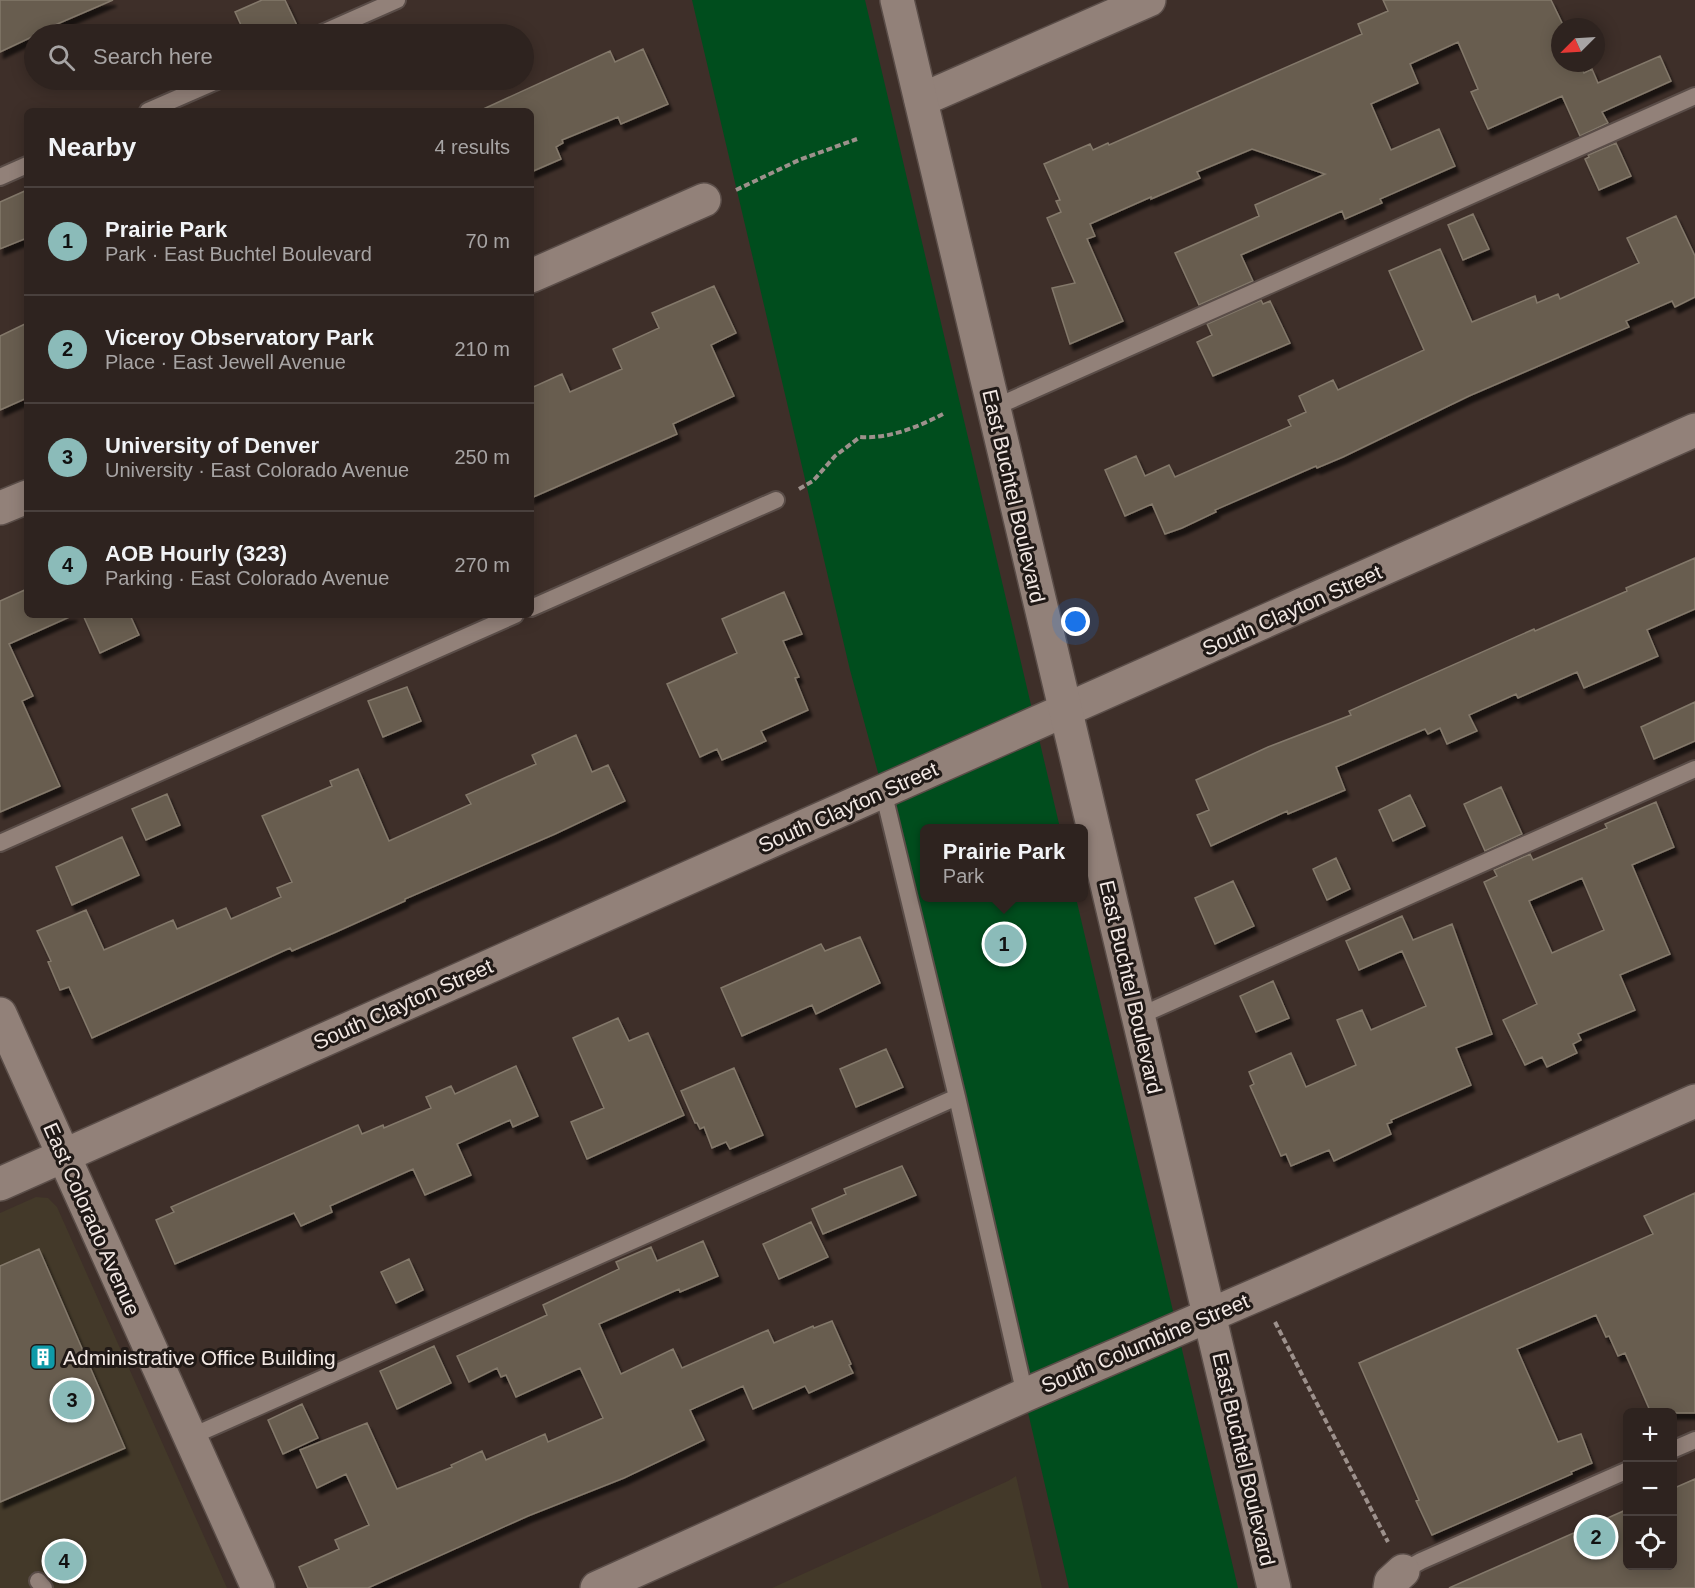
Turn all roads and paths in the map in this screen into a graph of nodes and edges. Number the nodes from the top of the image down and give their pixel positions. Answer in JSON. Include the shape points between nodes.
{"nodes":[{"id":1,"x":397,"y":0,"type":"edge"},
{"id":2,"x":897,"y":0,"type":"edge"},
{"id":3,"x":1149,"y":0,"type":"edge"},
{"id":4,"x":343,"y":24,"type":"edge"},
{"id":5,"x":196,"y":90,"type":"edge"},
{"id":6,"x":1695,"y":96,"type":"edge"},
{"id":7,"x":921,"y":100,"type":"junction"},
{"id":8,"x":155,"y":108,"type":"edge"},
{"id":9,"x":857,"y":139,"type":"dead end"},
{"id":10,"x":24,"y":166,"type":"edge"},
{"id":11,"x":0,"y":177,"type":"edge"},
{"id":12,"x":704,"y":200,"type":"joint"},
{"id":13,"x":534,"y":275,"type":"edge"},
{"id":14,"x":993,"y":408,"type":"junction"},
{"id":15,"x":943,"y":414,"type":"dead end"},
{"id":16,"x":1695,"y":430,"type":"edge"},
{"id":17,"x":24,"y":497,"type":"edge"},
{"id":18,"x":777,"y":500,"type":"joint"},
{"id":19,"x":0,"y":508,"type":"edge"},
{"id":20,"x":534,"y":607,"type":"edge"},
{"id":21,"x":508,"y":618,"type":"edge"},
{"id":22,"x":1065,"y":710,"type":"junction"},
{"id":23,"x":1695,"y":769,"type":"edge"},
{"id":24,"x":883,"y":791,"type":"junction"},
{"id":25,"x":0,"y":843,"type":"edge"},
{"id":26,"x":0,"y":1014,"type":"edge"},
{"id":27,"x":1137,"y":1017,"type":"junction"},
{"id":28,"x":957,"y":1097,"type":"junction"},
{"id":29,"x":1695,"y":1101,"type":"edge"},
{"id":30,"x":63,"y":1156,"type":"junction"},
{"id":31,"x":0,"y":1184,"type":"edge"},
{"id":32,"x":1210,"y":1314,"type":"junction"},
{"id":33,"x":1274,"y":1322,"type":"dead end"},
{"id":34,"x":1024,"y":1395,"type":"junction"},
{"id":35,"x":190,"y":1437,"type":"junction"},
{"id":36,"x":1695,"y":1440,"type":"edge"},
{"id":37,"x":1677,"y":1448,"type":"edge"},
{"id":38,"x":1623,"y":1472,"type":"edge"},
{"id":39,"x":1396,"y":1579,"type":"edge"},
{"id":40,"x":258,"y":1588,"type":"edge"},
{"id":41,"x":597,"y":1588,"type":"edge"},
{"id":42,"x":1274,"y":1588,"type":"edge"}],
"edges":[{"from":1,"to":4,"type":"lane"},
{"from":2,"to":7,"type":"street","name":"East Buchtel Boulevard"},
{"from":3,"to":7,"type":"street"},
{"from":5,"to":8,"type":"lane"},
{"from":6,"to":14,"type":"lane"},
{"from":7,"to":14,"type":"street","name":"East Buchtel Boulevard"},
{"from":9,"to":12,"type":"path"},
{"from":10,"to":11,"type":"lane"},
{"from":12,"to":13,"type":"street"},
{"from":14,"to":22,"type":"street","name":"East Buchtel Boulevard"},
{"from":15,"to":18,"type":"path","via":[[892,434],[860,437],[835,456],[813,481]]},
{"from":16,"to":22,"type":"street","name":"South Clayton Street"},
{"from":17,"to":19,"type":"street"},
{"from":18,"to":20,"type":"lane"},
{"from":21,"to":25,"type":"lane"},
{"from":22,"to":24,"type":"street","name":"South Clayton Street"},
{"from":22,"to":27,"type":"street","name":"East Buchtel Boulevard"},
{"from":23,"to":27,"type":"lane"},
{"from":24,"to":28,"type":"lane"},
{"from":24,"to":30,"type":"street","name":"South Clayton Street"},
{"from":26,"to":30,"type":"street","name":"East Colorado Avenue"},
{"from":27,"to":32,"type":"street","name":"East Buchtel Boulevard"},
{"from":28,"to":34,"type":"lane"},
{"from":28,"to":35,"type":"lane"},
{"from":29,"to":32,"type":"street","name":"South Columbine Street"},
{"from":30,"to":31,"type":"street","name":"South Clayton Street"},
{"from":30,"to":35,"type":"street","name":"East Colorado Avenue"},
{"from":32,"to":34,"type":"street","name":"South Columbine Street"},
{"from":32,"to":42,"type":"street","name":"East Buchtel Boulevard"},
{"from":33,"to":39,"type":"path"},
{"from":34,"to":41,"type":"street","name":"South Columbine Street"},
{"from":35,"to":40,"type":"street","name":"East Colorado Avenue"},
{"from":36,"to":37,"type":"lane"},
{"from":38,"to":39,"type":"lane","via":[[1421,1561]]}]}
